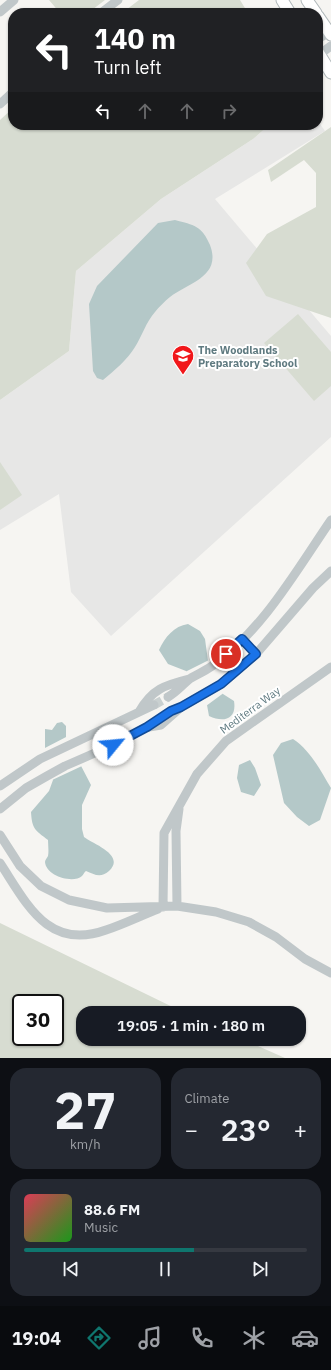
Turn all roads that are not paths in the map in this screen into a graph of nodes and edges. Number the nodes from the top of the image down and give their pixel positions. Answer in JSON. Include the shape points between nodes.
{"nodes":[{"id":1,"x":14,"y":0,"type":"edge"},
{"id":2,"x":118,"y":0,"type":"edge"},
{"id":3,"x":108,"y":8,"type":"edge"},
{"id":4,"x":0,"y":12,"type":"edge"},
{"id":5,"x":323,"y":23,"type":"edge"},
{"id":6,"x":330,"y":33,"type":"edge"},
{"id":7,"x":323,"y":60,"type":"edge"},
{"id":8,"x":331,"y":73,"type":"edge"},
{"id":9,"x":8,"y":97,"type":"edge"},
{"id":10,"x":0,"y":104,"type":"edge"},
{"id":11,"x":331,"y":520,"type":"edge"},
{"id":12,"x":331,"y":571,"type":"edge"},
{"id":13,"x":242,"y":639,"type":"junction"},
{"id":14,"x":256,"y":654,"type":"junction"},
{"id":15,"x":331,"y":667,"type":"edge"},
{"id":16,"x":189,"y":679,"type":"junction"},
{"id":17,"x":168,"y":697,"type":"tunnel mouth"},
{"id":18,"x":154,"y":705,"type":"tunnel mouth"},
{"id":19,"x":139,"y":712,"type":"junction"},
{"id":20,"x":147,"y":727,"type":"junction"},
{"id":21,"x":0,"y":786,"type":"edge"},
{"id":22,"x":180,"y":802,"type":"junction"},
{"id":23,"x":0,"y":809,"type":"edge"},
{"id":24,"x":0,"y":835,"type":"edge"},
{"id":25,"x":0,"y":862,"type":"edge"},
{"id":26,"x":177,"y":906,"type":"junction"},
{"id":27,"x":162,"y":907,"type":"junction"},
{"id":28,"x":331,"y":973,"type":"edge"}],
"edges":[{"from":1,"to":4,"type":"street"},
{"from":2,"to":3,"type":"street"},
{"from":5,"to":6,"type":"main road"},
{"from":7,"to":8,"type":"main road"},
{"from":9,"to":10,"type":"street"},
{"from":11,"to":13,"type":"street","via":[[261,619]]},
{"from":12,"to":14,"type":"street"},
{"from":13,"to":14,"type":"street"},
{"from":13,"to":16,"type":"street","via":[[212,666]]},
{"from":14,"to":20,"type":"street","via":[[221,684],[181,707],[161,724]]},
{"from":15,"to":22,"type":"street","name":"Mediterra Way","via":[[226,742],[197,774]]},
{"from":16,"to":17,"type":"street","via":[[178,692]]},
{"from":16,"to":19,"type":"street","via":[[155,692],[146,700]]},
{"from":18,"to":19,"type":"street"},
{"from":19,"to":20,"type":"street"},
{"from":19,"to":21,"type":"street","via":[[40,759]]},
{"from":20,"to":23,"type":"street","via":[[47,776],[26,788]]},
{"from":22,"to":26,"type":"street","name":"Mediterra Way","via":[[176,831]]},
{"from":22,"to":27,"type":"street","name":"Mediterra Way","via":[[164,833]]},
{"from":24,"to":27,"type":"street","via":[[20,866],[41,886],[69,900],[107,908]]},
{"from":25,"to":27,"type":"street","via":[[26,902],[45,924],[64,934],[85,936]]},
{"from":26,"to":27,"type":"street"},
{"from":26,"to":28,"type":"street","via":[[216,912],[249,922]]}]}
